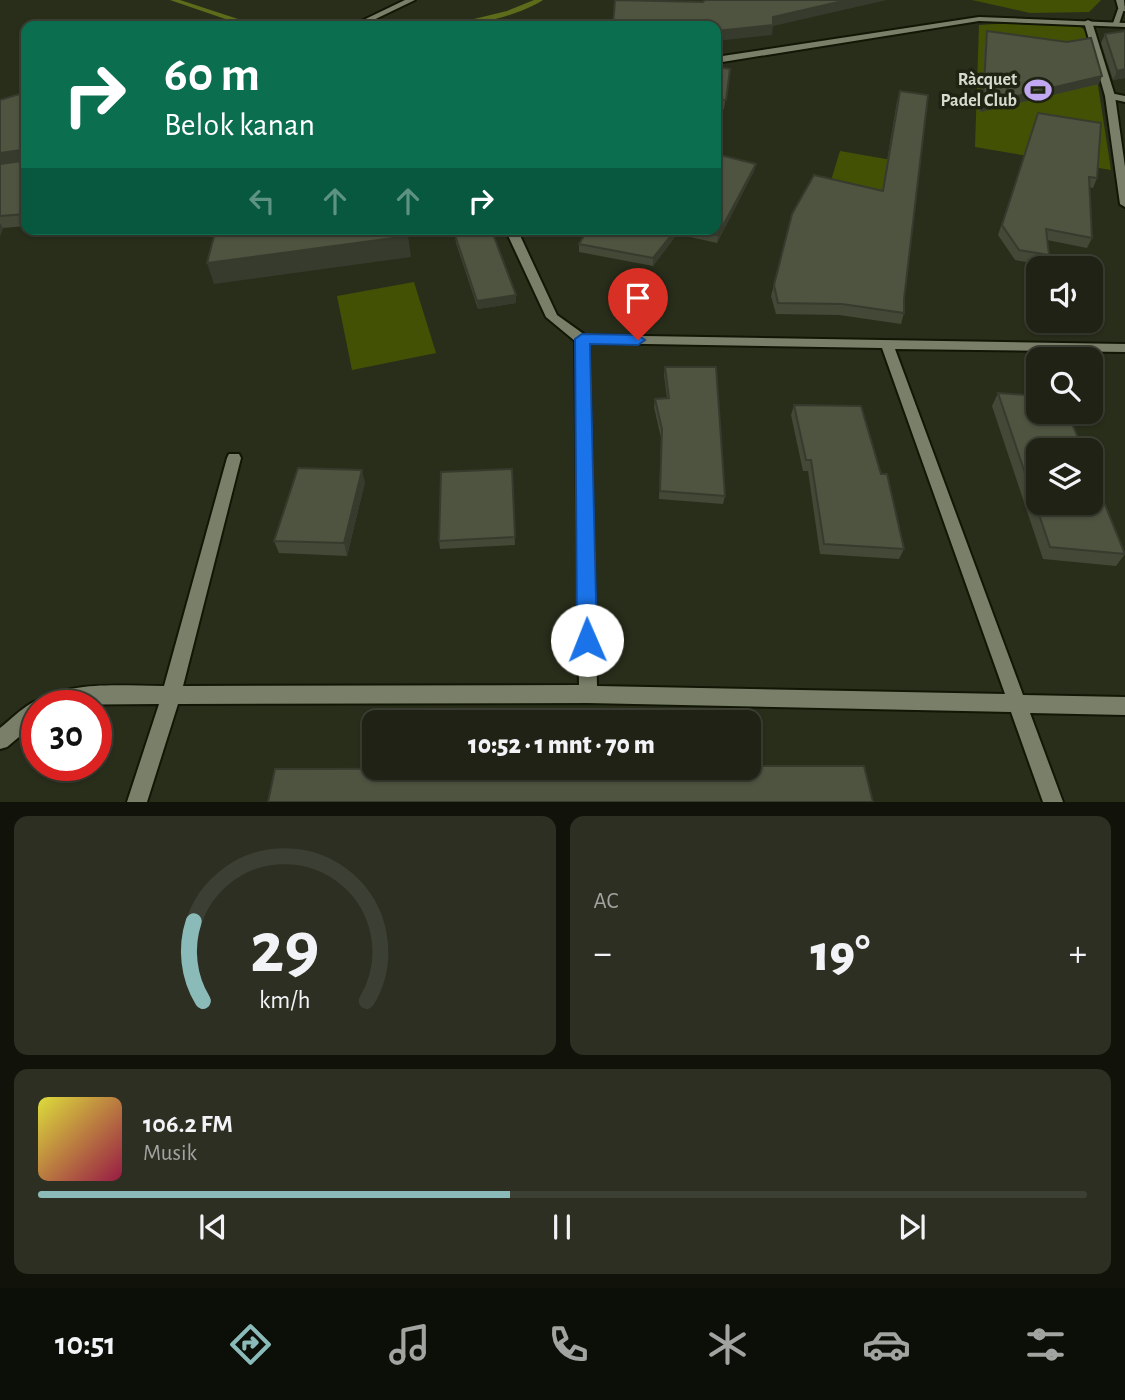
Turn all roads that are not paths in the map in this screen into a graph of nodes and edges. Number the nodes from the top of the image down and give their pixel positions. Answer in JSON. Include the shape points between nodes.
{"nodes":[{"id":1,"x":411,"y":0,"type":"edge"},
{"id":2,"x":1122,"y":6,"type":"edge"},
{"id":3,"x":365,"y":21,"type":"edge"},
{"id":4,"x":1088,"y":22,"type":"junction"},
{"id":5,"x":1115,"y":24,"type":"junction"},
{"id":6,"x":1125,"y":25,"type":"edge"},
{"id":7,"x":721,"y":59,"type":"edge"},
{"id":8,"x":1110,"y":96,"type":"junction"},
{"id":9,"x":1125,"y":99,"type":"edge"},
{"id":10,"x":1124,"y":183,"type":"edge"},
{"id":11,"x":1125,"y":204,"type":"edge"},
{"id":12,"x":514,"y":235,"type":"edge"},
{"id":13,"x":582,"y":339,"type":"junction"},
{"id":14,"x":887,"y":345,"type":"junction"},
{"id":15,"x":1125,"y":348,"type":"edge"},
{"id":16,"x":234,"y":458,"type":"dead end"},
{"id":17,"x":588,"y":694,"type":"junction"},
{"id":18,"x":112,"y":695,"type":"edge"},
{"id":19,"x":171,"y":695,"type":"junction"},
{"id":20,"x":1018,"y":703,"type":"junction"},
{"id":21,"x":1125,"y":706,"type":"edge"},
{"id":22,"x":21,"y":723,"type":"edge"},
{"id":23,"x":0,"y":740,"type":"edge"},
{"id":24,"x":137,"y":802,"type":"edge"},
{"id":25,"x":1053,"y":802,"type":"edge"}],
"edges":[{"from":1,"to":3,"type":"street"},
{"from":2,"to":5,"type":"street"},
{"from":4,"to":5,"type":"street"},
{"from":4,"to":7,"type":"street","via":[[979,19]]},
{"from":4,"to":8,"type":"street"},
{"from":5,"to":6,"type":"street"},
{"from":8,"to":9,"type":"street"},
{"from":8,"to":10,"type":"street"},
{"from":10,"to":11,"type":"street"},
{"from":12,"to":13,"type":"street","via":[[552,317]]},
{"from":13,"to":14,"type":"street"},
{"from":13,"to":17,"type":"street"},
{"from":14,"to":15,"type":"street"},
{"from":14,"to":20,"type":"street"},
{"from":16,"to":19,"type":"street"},
{"from":17,"to":19,"type":"street"},
{"from":17,"to":20,"type":"street"},
{"from":18,"to":19,"type":"street"},
{"from":19,"to":24,"type":"street"},
{"from":20,"to":21,"type":"street"},
{"from":20,"to":25,"type":"street"},
{"from":22,"to":23,"type":"street"}]}
